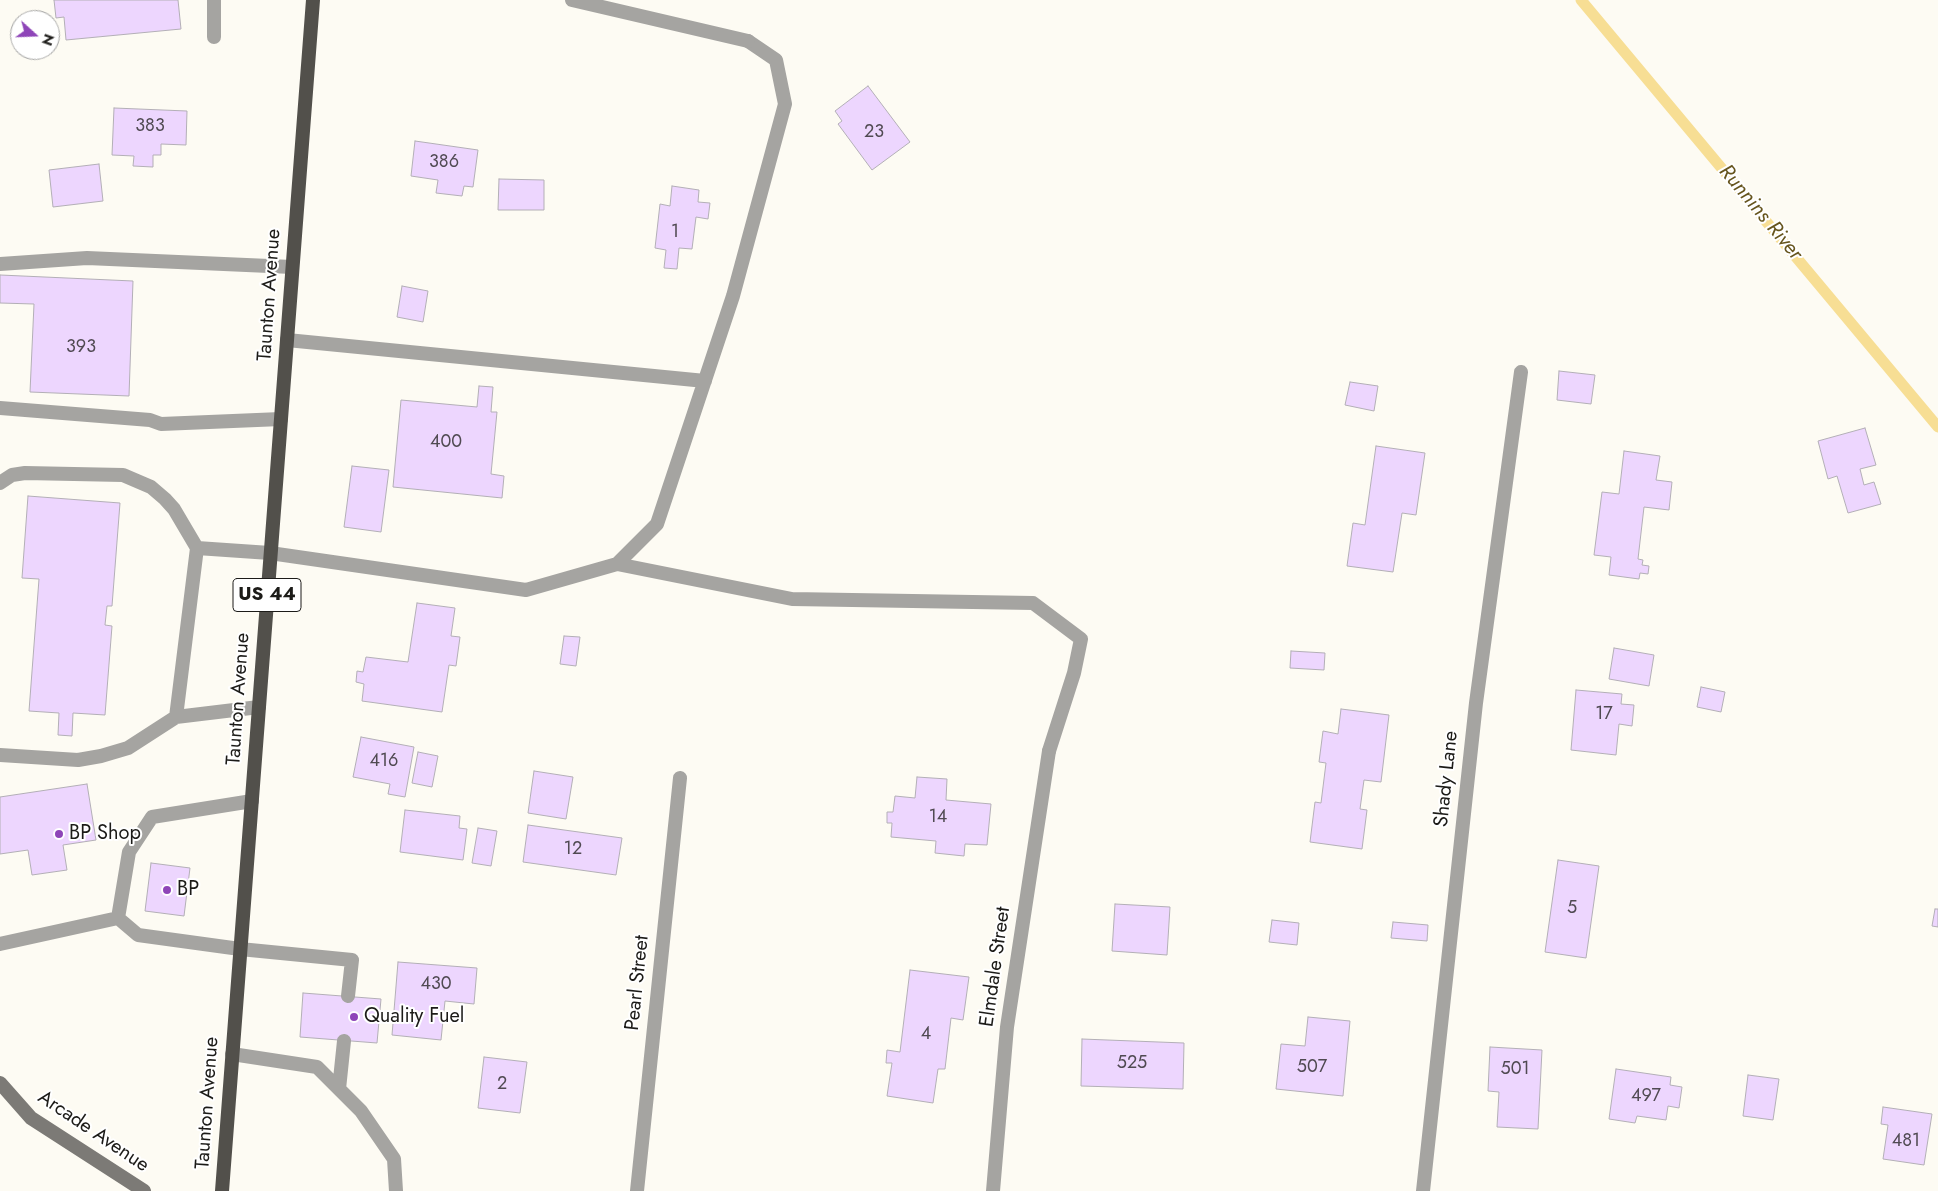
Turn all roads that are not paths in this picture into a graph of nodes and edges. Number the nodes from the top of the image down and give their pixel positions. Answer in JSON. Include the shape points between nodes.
{"nodes":[{"id":1,"x":214,"y":0,"type":"edge"},
{"id":2,"x":313,"y":0,"type":"edge"},
{"id":3,"x":572,"y":0,"type":"edge"},
{"id":4,"x":214,"y":37,"type":"dead end"},
{"id":5,"x":0,"y":264,"type":"edge"},
{"id":6,"x":292,"y":267,"type":"junction"},
{"id":7,"x":287,"y":340,"type":"junction"},
{"id":8,"x":1520,"y":372,"type":"dead end"},
{"id":9,"x":705,"y":381,"type":"junction"},
{"id":10,"x":0,"y":408,"type":"edge"},
{"id":11,"x":281,"y":419,"type":"junction"},
{"id":12,"x":0,"y":483,"type":"edge"},
{"id":13,"x":197,"y":548,"type":"junction"},
{"id":14,"x":270,"y":553,"type":"junction"},
{"id":15,"x":617,"y":564,"type":"junction"},
{"id":16,"x":259,"y":707,"type":"junction"},
{"id":17,"x":176,"y":717,"type":"junction"},
{"id":18,"x":0,"y":755,"type":"edge"},
{"id":19,"x":680,"y":778,"type":"dead end"},
{"id":20,"x":252,"y":801,"type":"junction"},
{"id":21,"x":118,"y":918,"type":"junction"},
{"id":22,"x":0,"y":944,"type":"edge"},
{"id":23,"x":240,"y":949,"type":"junction"},
{"id":24,"x":348,"y":996,"type":"dead end"},
{"id":25,"x":344,"y":1040,"type":"dead end"},
{"id":26,"x":232,"y":1054,"type":"junction"},
{"id":27,"x":0,"y":1083,"type":"edge"},
{"id":28,"x":340,"y":1089,"type":"junction"},
{"id":29,"x":144,"y":1191,"type":"edge"},
{"id":30,"x":222,"y":1191,"type":"edge"},
{"id":31,"x":396,"y":1191,"type":"edge"},
{"id":32,"x":636,"y":1191,"type":"edge"},
{"id":33,"x":993,"y":1191,"type":"edge"},
{"id":34,"x":1422,"y":1191,"type":"edge"}],
"edges":[{"from":1,"to":4,"type":"street"},
{"from":2,"to":6,"type":"highway","name":"Taunton Avenue","number":"US 44"},
{"from":3,"to":9,"type":"street","via":[[748,41],[776,60],[784,104],[733,296]]},
{"from":5,"to":6,"type":"street","via":[[87,258]]},
{"from":6,"to":7,"type":"highway","name":"Taunton Avenue","number":"US 44"},
{"from":7,"to":9,"type":"street"},
{"from":7,"to":11,"type":"highway","name":"Taunton Avenue","number":"US 44"},
{"from":8,"to":34,"type":"street","name":"Shady Lane","via":[[1476,704]]},
{"from":9,"to":15,"type":"street","via":[[656,524]]},
{"from":10,"to":11,"type":"street","via":[[150,420],[161,424]]},
{"from":11,"to":14,"type":"highway","name":"Taunton Avenue","number":"US 44"},
{"from":12,"to":13,"type":"street","via":[[12,475],[25,474],[123,475],[151,488],[165,499]]},
{"from":13,"to":14,"type":"street"},
{"from":13,"to":17,"type":"street"},
{"from":14,"to":15,"type":"street","via":[[526,590]]},
{"from":14,"to":16,"type":"highway","name":"Taunton Avenue","number":"US 44"},
{"from":15,"to":33,"type":"street","name":"Elmdale Street","via":[[792,599],[1033,603],[1081,639],[1074,673],[1049,750],[1007,1027]]},
{"from":16,"to":17,"type":"street"},
{"from":16,"to":20,"type":"highway","name":"Taunton Avenue","number":"US 44"},
{"from":17,"to":18,"type":"street","via":[[128,748],[101,756],[78,760]]},
{"from":19,"to":32,"type":"street","name":"Pearl Street"},
{"from":20,"to":21,"type":"street","via":[[152,818],[129,852]]},
{"from":20,"to":23,"type":"highway","name":"Taunton Avenue","number":"US 44"},
{"from":21,"to":22,"type":"street"},
{"from":21,"to":23,"type":"street","via":[[138,935]]},
{"from":23,"to":24,"type":"street","via":[[352,960]]},
{"from":23,"to":26,"type":"highway","name":"Taunton Avenue","number":"US 44"},
{"from":25,"to":28,"type":"street"},
{"from":26,"to":28,"type":"street","via":[[317,1067]]},
{"from":26,"to":30,"type":"highway","name":"Taunton Avenue","number":"US 44"},
{"from":27,"to":29,"type":"main road","name":"Arcade Avenue","via":[[31,1118]]},
{"from":28,"to":31,"type":"street","via":[[361,1111],[394,1158]]}]}
